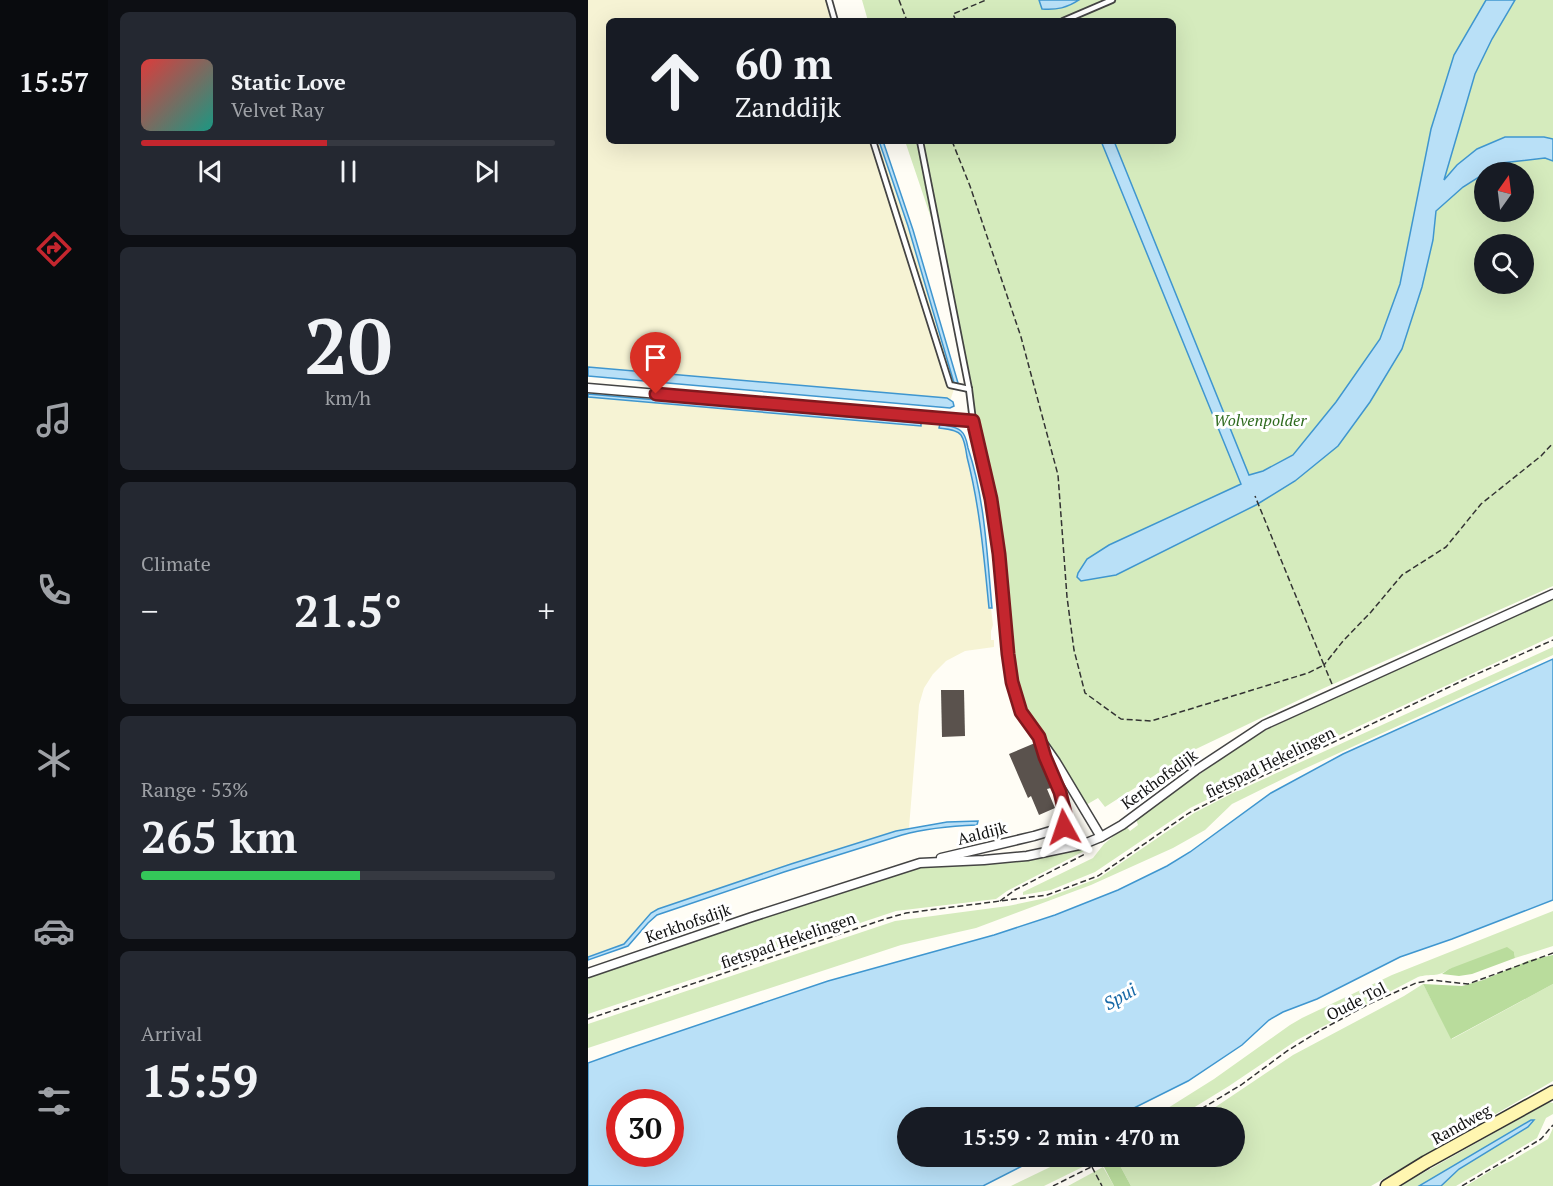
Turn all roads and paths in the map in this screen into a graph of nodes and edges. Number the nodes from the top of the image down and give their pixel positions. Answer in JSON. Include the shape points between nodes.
{"nodes":[{"id":1,"x":829,"y":0,"type":"edge"},
{"id":2,"x":899,"y":0,"type":"edge"},
{"id":3,"x":986,"y":0,"type":"edge"},
{"id":4,"x":1112,"y":0,"type":"edge"},
{"id":5,"x":834,"y":18,"type":"edge"},
{"id":6,"x":906,"y":18,"type":"edge"},
{"id":7,"x":955,"y":18,"type":"edge"},
{"id":8,"x":1070,"y":18,"type":"edge"},
{"id":9,"x":874,"y":144,"type":"edge"},
{"id":10,"x":921,"y":144,"type":"edge"},
{"id":11,"x":953,"y":144,"type":"edge"},
{"id":12,"x":588,"y":388,"type":"edge"},
{"id":13,"x":969,"y":389,"type":"junction"},
{"id":14,"x":973,"y":421,"type":"junction"},
{"id":15,"x":1553,"y":443,"type":"edge"},
{"id":16,"x":1255,"y":496,"type":"dead end"},
{"id":17,"x":1553,"y":594,"type":"edge"},
{"id":18,"x":1553,"y":640,"type":"edge"},
{"id":19,"x":1324,"y":665,"type":"junction"},
{"id":20,"x":1335,"y":692,"type":"junction"},
{"id":21,"x":1039,"y":737,"type":"junction"},
{"id":22,"x":1101,"y":837,"type":"junction"},
{"id":23,"x":920,"y":863,"type":"junction"},
{"id":24,"x":999,"y":902,"type":"junction"},
{"id":25,"x":1553,"y":953,"type":"edge"},
{"id":26,"x":588,"y":974,"type":"edge"},
{"id":27,"x":588,"y":1019,"type":"edge"},
{"id":28,"x":1553,"y":1092,"type":"edge"},
{"id":29,"x":1204,"y":1107,"type":"edge"},
{"id":30,"x":1553,"y":1125,"type":"edge"},
{"id":31,"x":1092,"y":1167,"type":"joint"},
{"id":32,"x":1053,"y":1186,"type":"edge"},
{"id":33,"x":1102,"y":1186,"type":"edge"},
{"id":34,"x":1387,"y":1186,"type":"edge"},
{"id":35,"x":1462,"y":1186,"type":"edge"}],
"edges":[{"from":1,"to":5,"type":"lane"},
{"from":2,"to":6,"type":"path"},
{"from":3,"to":7,"type":"path","via":[[953,14]]},
{"from":4,"to":8,"type":"lane"},
{"from":9,"to":13,"type":"lane","via":[[950,385]]},
{"from":10,"to":13,"type":"lane"},
{"from":11,"to":19,"type":"path","via":[[1021,337],[1059,475],[1067,597],[1085,693],[1121,719],[1151,721]]},
{"from":12,"to":14,"type":"street"},
{"from":13,"to":14,"type":"lane"},
{"from":14,"to":21,"type":"street","via":[[991,499],[1012,682],[1021,712]]},
{"from":15,"to":19,"type":"path","via":[[1480,504],[1446,547],[1402,575]]},
{"from":16,"to":19,"type":"path"},
{"from":17,"to":20,"type":"street","name":"Kerkhofsdijk"},
{"from":18,"to":24,"type":"path","name":"fietspad Hekelingen","via":[[1198,808],[1098,876],[1047,896]]},
{"from":19,"to":20,"type":"path"},
{"from":20,"to":22,"type":"street","name":"Kerkhofsdijk","via":[[1264,725]]},
{"from":21,"to":22,"type":"street"},
{"from":21,"to":23,"type":"street","name":"Aaldijk","via":[[1064,806],[1064,827]]},
{"from":22,"to":23,"type":"street","name":"Kerkhofsdijk","via":[[1027,856]]},
{"from":22,"to":24,"type":"path","name":"fietspad Hekelingen","via":[[1093,850]]},
{"from":23,"to":26,"type":"street","name":"Kerkhofsdijk"},
{"from":24,"to":27,"type":"path","name":"fietspad Hekelingen","via":[[906,913]]},
{"from":25,"to":29,"type":"path","name":"Oude Tol","via":[[1468,984],[1432,980],[1397,991],[1321,1030]]},
{"from":28,"to":34,"type":"street","name":"Randweg"},
{"from":30,"to":35,"type":"path","via":[[1541,1139]]},
{"from":31,"to":32,"type":"path"},
{"from":31,"to":33,"type":"path"}]}
